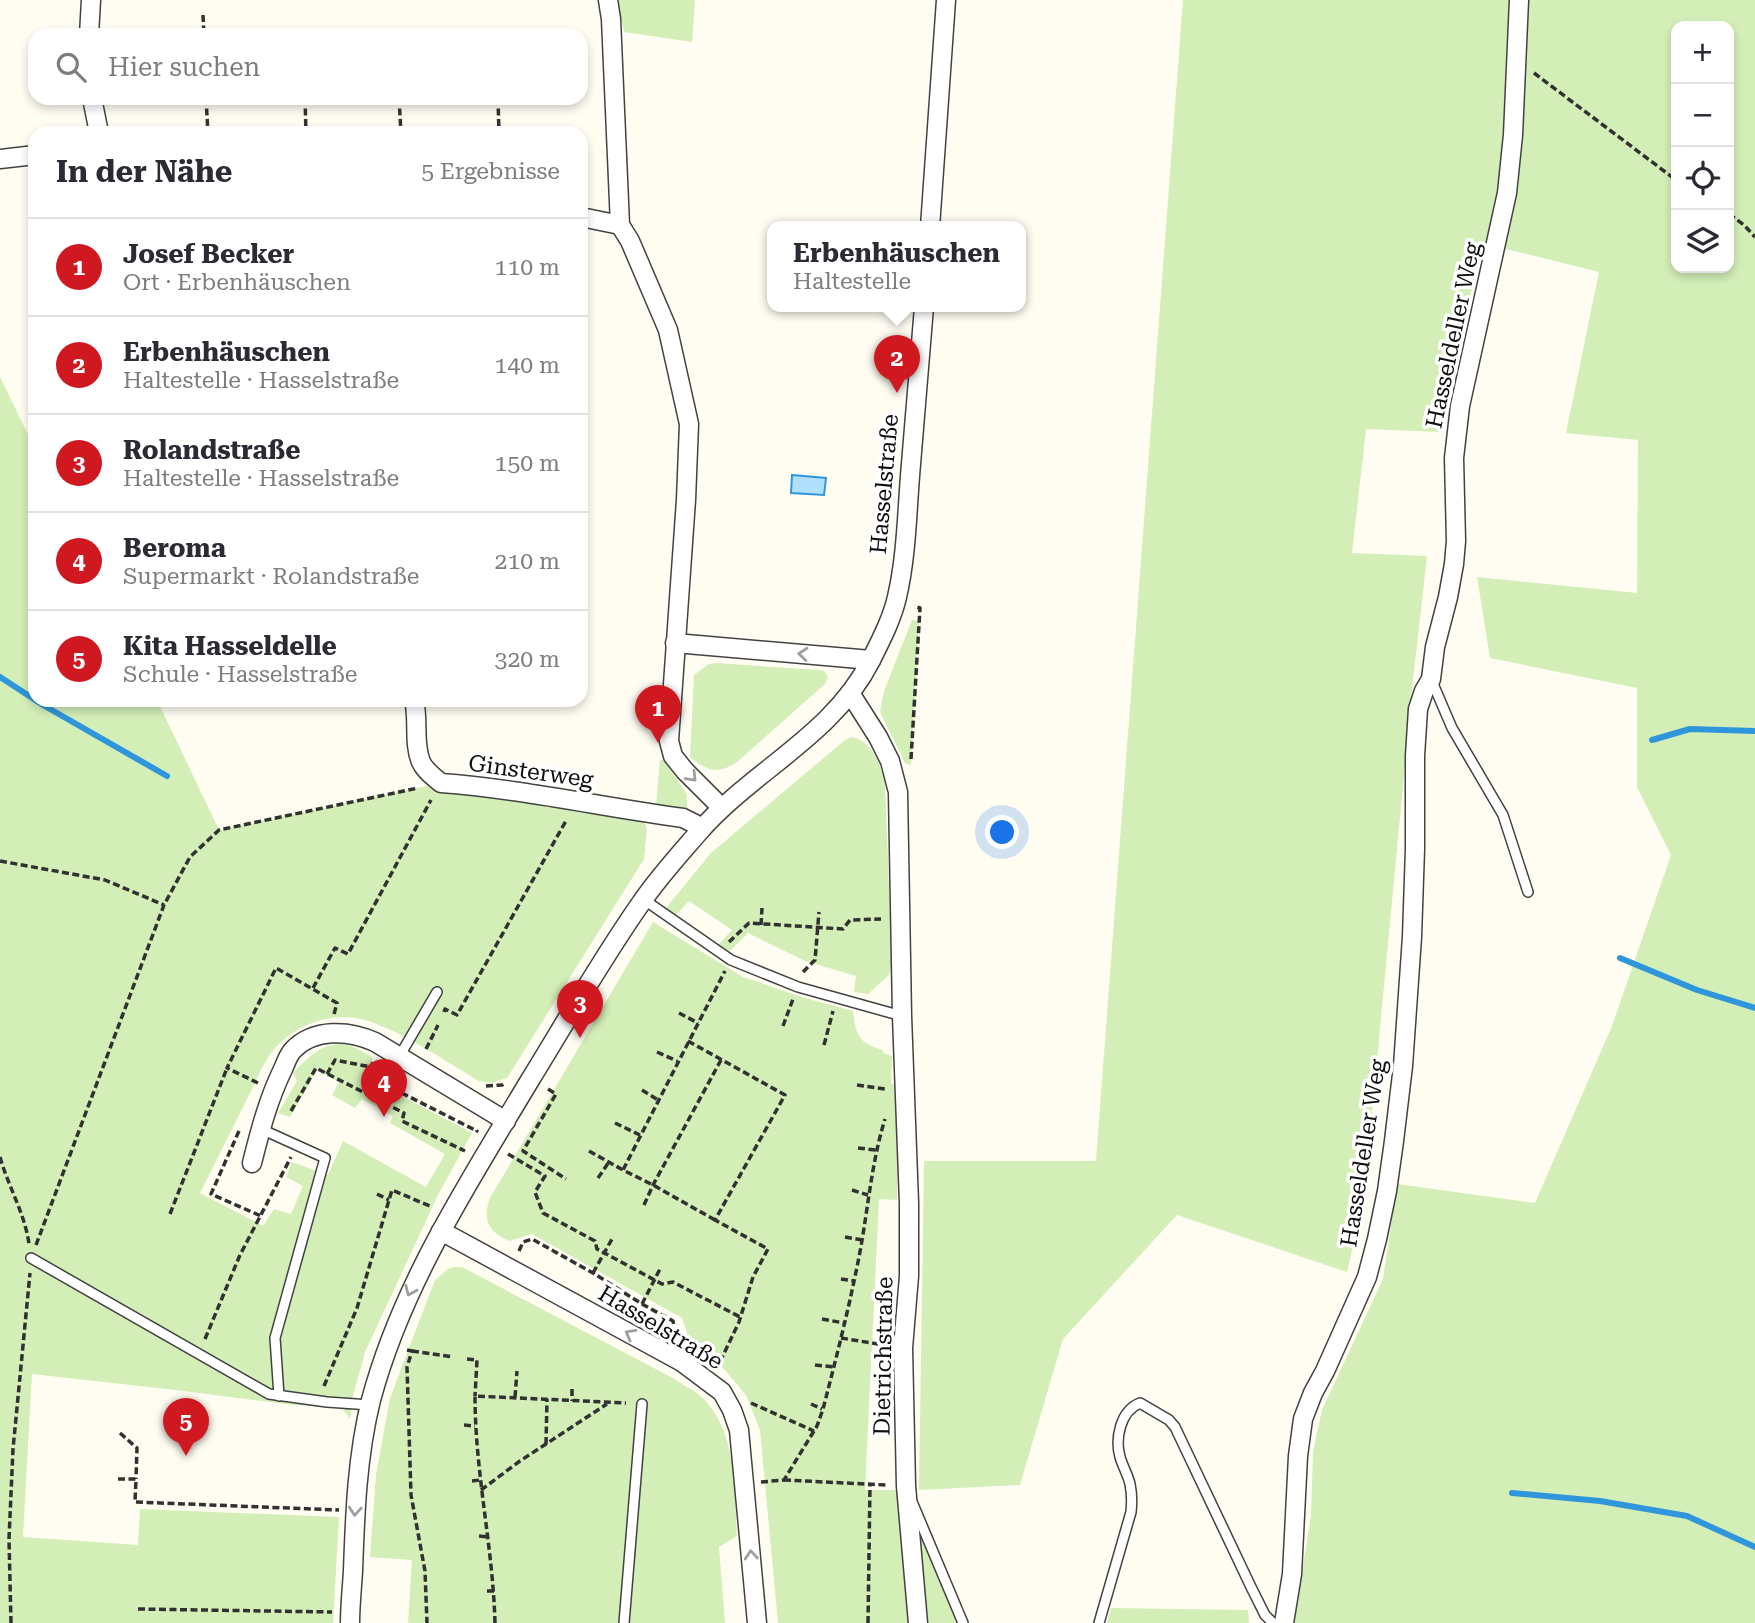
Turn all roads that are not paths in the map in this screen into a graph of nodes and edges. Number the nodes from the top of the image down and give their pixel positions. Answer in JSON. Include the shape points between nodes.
{"nodes":[{"id":1,"x":92,"y":0,"type":"edge"},
{"id":2,"x":608,"y":0,"type":"edge"},
{"id":3,"x":946,"y":0,"type":"edge"},
{"id":4,"x":1519,"y":0,"type":"edge"},
{"id":5,"x":90,"y":28,"type":"edge"},
{"id":6,"x":93,"y":105,"type":"edge"},
{"id":7,"x":98,"y":126,"type":"edge"},
{"id":8,"x":28,"y":156,"type":"edge"},
{"id":9,"x":0,"y":159,"type":"edge"},
{"id":10,"x":588,"y":218,"type":"edge"},
{"id":11,"x":930,"y":221,"type":"edge"},
{"id":12,"x":620,"y":225,"type":"junction"},
{"id":13,"x":924,"y":312,"type":"edge"},
{"id":14,"x":675,"y":643,"type":"junction"},
{"id":15,"x":871,"y":660,"type":"junction"},
{"id":16,"x":1431,"y":679,"type":"junction"},
{"id":17,"x":850,"y":693,"type":"junction"},
{"id":18,"x":416,"y":707,"type":"edge"},
{"id":19,"x":722,"y":808,"type":"junction"},
{"id":20,"x":701,"y":829,"type":"junction"},
{"id":21,"x":1528,"y":892,"type":"dead end"},
{"id":22,"x":643,"y":900,"type":"junction"},
{"id":23,"x":437,"y":992,"type":"dead end"},
{"id":24,"x":902,"y":1016,"type":"junction"},
{"id":25,"x":399,"y":1057,"type":"junction"},
{"id":26,"x":506,"y":1121,"type":"junction"},
{"id":27,"x":261,"y":1129,"type":"junction"},
{"id":28,"x":252,"y":1163,"type":"dead end"},
{"id":29,"x":446,"y":1223,"type":"junction"},
{"id":30,"x":32,"y":1258,"type":"road end"},
{"id":31,"x":279,"y":1396,"type":"junction"},
{"id":32,"x":642,"y":1404,"type":"dead end"},
{"id":33,"x":370,"y":1405,"type":"junction"},
{"id":34,"x":906,"y":1486,"type":"junction"},
{"id":35,"x":350,"y":1618,"type":"edge"},
{"id":36,"x":624,"y":1623,"type":"edge"},
{"id":37,"x":757,"y":1623,"type":"edge"},
{"id":38,"x":918,"y":1623,"type":"edge"},
{"id":39,"x":963,"y":1623,"type":"edge"},
{"id":40,"x":1099,"y":1623,"type":"edge"},
{"id":41,"x":1273,"y":1623,"type":"edge"},
{"id":42,"x":1284,"y":1623,"type":"edge"}],
"edges":[{"from":1,"to":5,"type":"street"},
{"from":2,"to":12,"type":"street"},
{"from":3,"to":11,"type":"street"},
{"from":4,"to":16,"type":"street","name":"Hasseldeller Weg","via":[[1507,193],[1460,406],[1454,458],[1454,564]]},
{"from":6,"to":7,"type":"street"},
{"from":8,"to":9,"type":"street"},
{"from":10,"to":12,"type":"street"},
{"from":12,"to":14,"type":"street","via":[[668,330],[689,424]]},
{"from":13,"to":15,"type":"street","name":"Hasselstraße","via":[[897,597]]},
{"from":15,"to":14,"type":"street","one_way":true},
{"from":14,"to":19,"type":"street","one_way":true,"via":[[669,741],[673,756]]},
{"from":15,"to":17,"type":"street","name":"Hasselstraße"},
{"from":16,"to":21,"type":"lane","via":[[1452,729],[1503,815]]},
{"from":16,"to":42,"type":"street","name":"Hasseldeller Weg","via":[[1418,709],[1412,937],[1403,1066],[1387,1191],[1367,1277],[1303,1419]]},
{"from":17,"to":19,"type":"street","name":"Hasselstraße","via":[[816,729]]},
{"from":17,"to":24,"type":"street","name":"Dietrichstraße","via":[[890,761],[898,792]]},
{"from":18,"to":20,"type":"street","name":"Ginsterweg","via":[[421,763],[441,783],[683,818]]},
{"from":19,"to":20,"type":"street","name":"Hasselstraße"},
{"from":20,"to":22,"type":"street","name":"Hasselstraße"},
{"from":22,"to":24,"type":"lane","via":[[731,960],[794,986]]},
{"from":22,"to":26,"type":"street","name":"Hasselstraße"},
{"from":23,"to":25,"type":"lane"},
{"from":24,"to":34,"type":"street","name":"Dietrichstraße","via":[[900,1090],[909,1203]]},
{"from":25,"to":26,"type":"street"},
{"from":25,"to":27,"type":"street","via":[[363,1037],[340,1032],[303,1041],[291,1052],[273,1089]]},
{"from":26,"to":29,"type":"street","name":"Hasselstraße"},
{"from":27,"to":28,"type":"street"},
{"from":27,"to":31,"type":"lane","via":[[325,1158],[275,1338]]},
{"from":29,"to":33,"type":"street","name":"Hasselstraße","one_way":true,"via":[[412,1286]]},
{"from":37,"to":29,"type":"street","name":"Hasselstraße","one_way":true,"via":[[739,1430],[722,1392],[682,1363],[510,1268]]},
{"from":30,"to":31,"type":"lane"},
{"from":31,"to":33,"type":"lane"},
{"from":32,"to":36,"type":"lane"},
{"from":33,"to":35,"type":"street","name":"Hasselstraße","one_way":true,"via":[[355,1510]]},
{"from":34,"to":38,"type":"street","name":"Dietrichstraße"},
{"from":34,"to":39,"type":"lane"},
{"from":40,"to":41,"type":"lane","via":[[1131,1512],[1130,1483],[1118,1436],[1127,1412],[1140,1404],[1175,1427],[1251,1587]]}]}
